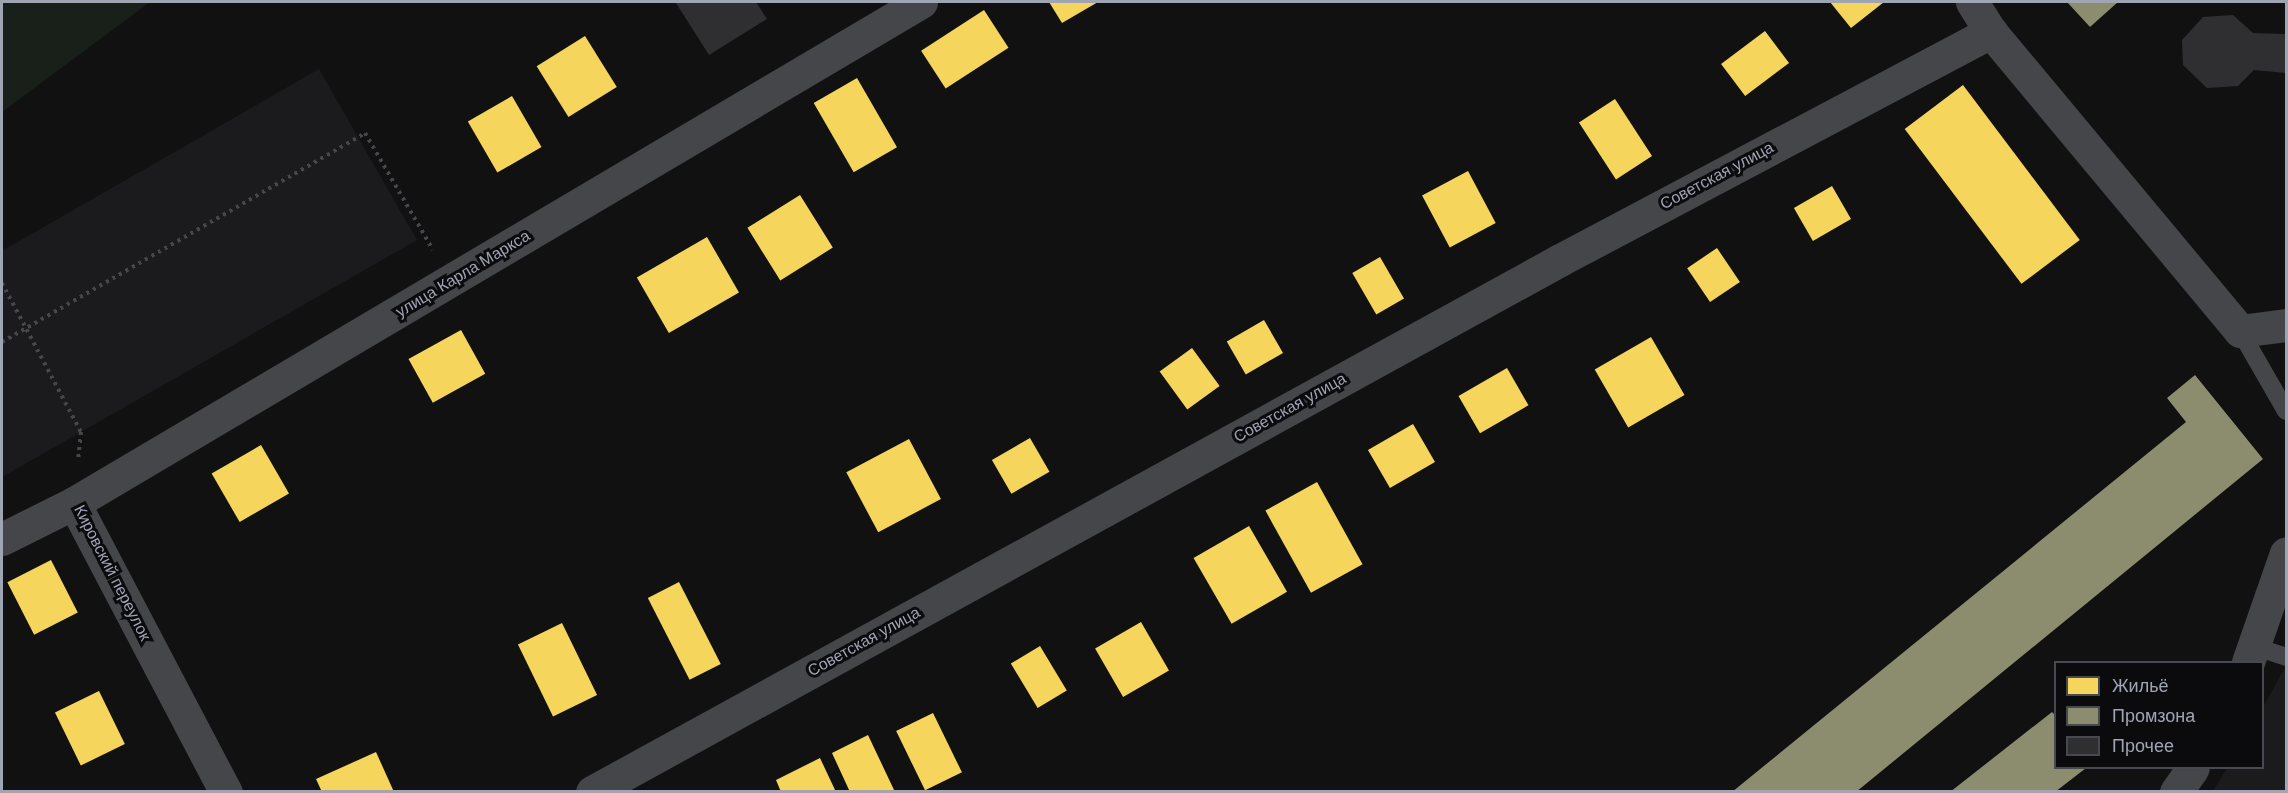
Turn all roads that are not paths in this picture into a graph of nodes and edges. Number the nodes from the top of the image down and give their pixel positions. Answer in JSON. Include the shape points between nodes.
{"nodes":[{"id":1,"x":921,"y":2,"type":"edge"},
{"id":2,"x":1972,"y":2,"type":"edge"},
{"id":3,"x":1991,"y":32,"type":"junction"},
{"id":4,"x":2286,"y":325,"type":"edge"},
{"id":5,"x":2240,"y":331,"type":"junction"},
{"id":6,"x":2286,"y":411,"type":"edge"},
{"id":7,"x":74,"y":503,"type":"junction"},
{"id":8,"x":2,"y":539,"type":"edge"},
{"id":9,"x":2286,"y":553,"type":"edge"},
{"id":10,"x":2252,"y":655,"type":"edge"},
{"id":11,"x":2286,"y":657,"type":"edge"},
{"id":12,"x":2192,"y":769,"type":"edge"},
{"id":13,"x":226,"y":792,"type":"edge"},
{"id":14,"x":592,"y":792,"type":"edge"},
{"id":15,"x":2176,"y":792,"type":"edge"}],
"edges":[{"from":1,"to":7,"type":"street","name":"улица Карла Маркса"},
{"from":2,"to":3,"type":"street"},
{"from":3,"to":5,"type":"street"},
{"from":3,"to":14,"type":"street","name":"Советская улица","via":[[1549,266]]},
{"from":4,"to":5,"type":"street"},
{"from":5,"to":6,"type":"lane"},
{"from":7,"to":8,"type":"street","name":"улица Карла Маркса"},
{"from":7,"to":13,"type":"street","name":"Кировский переулок"},
{"from":9,"to":10,"type":"street"},
{"from":10,"to":11,"type":"lane"},
{"from":12,"to":15,"type":"street"}]}
